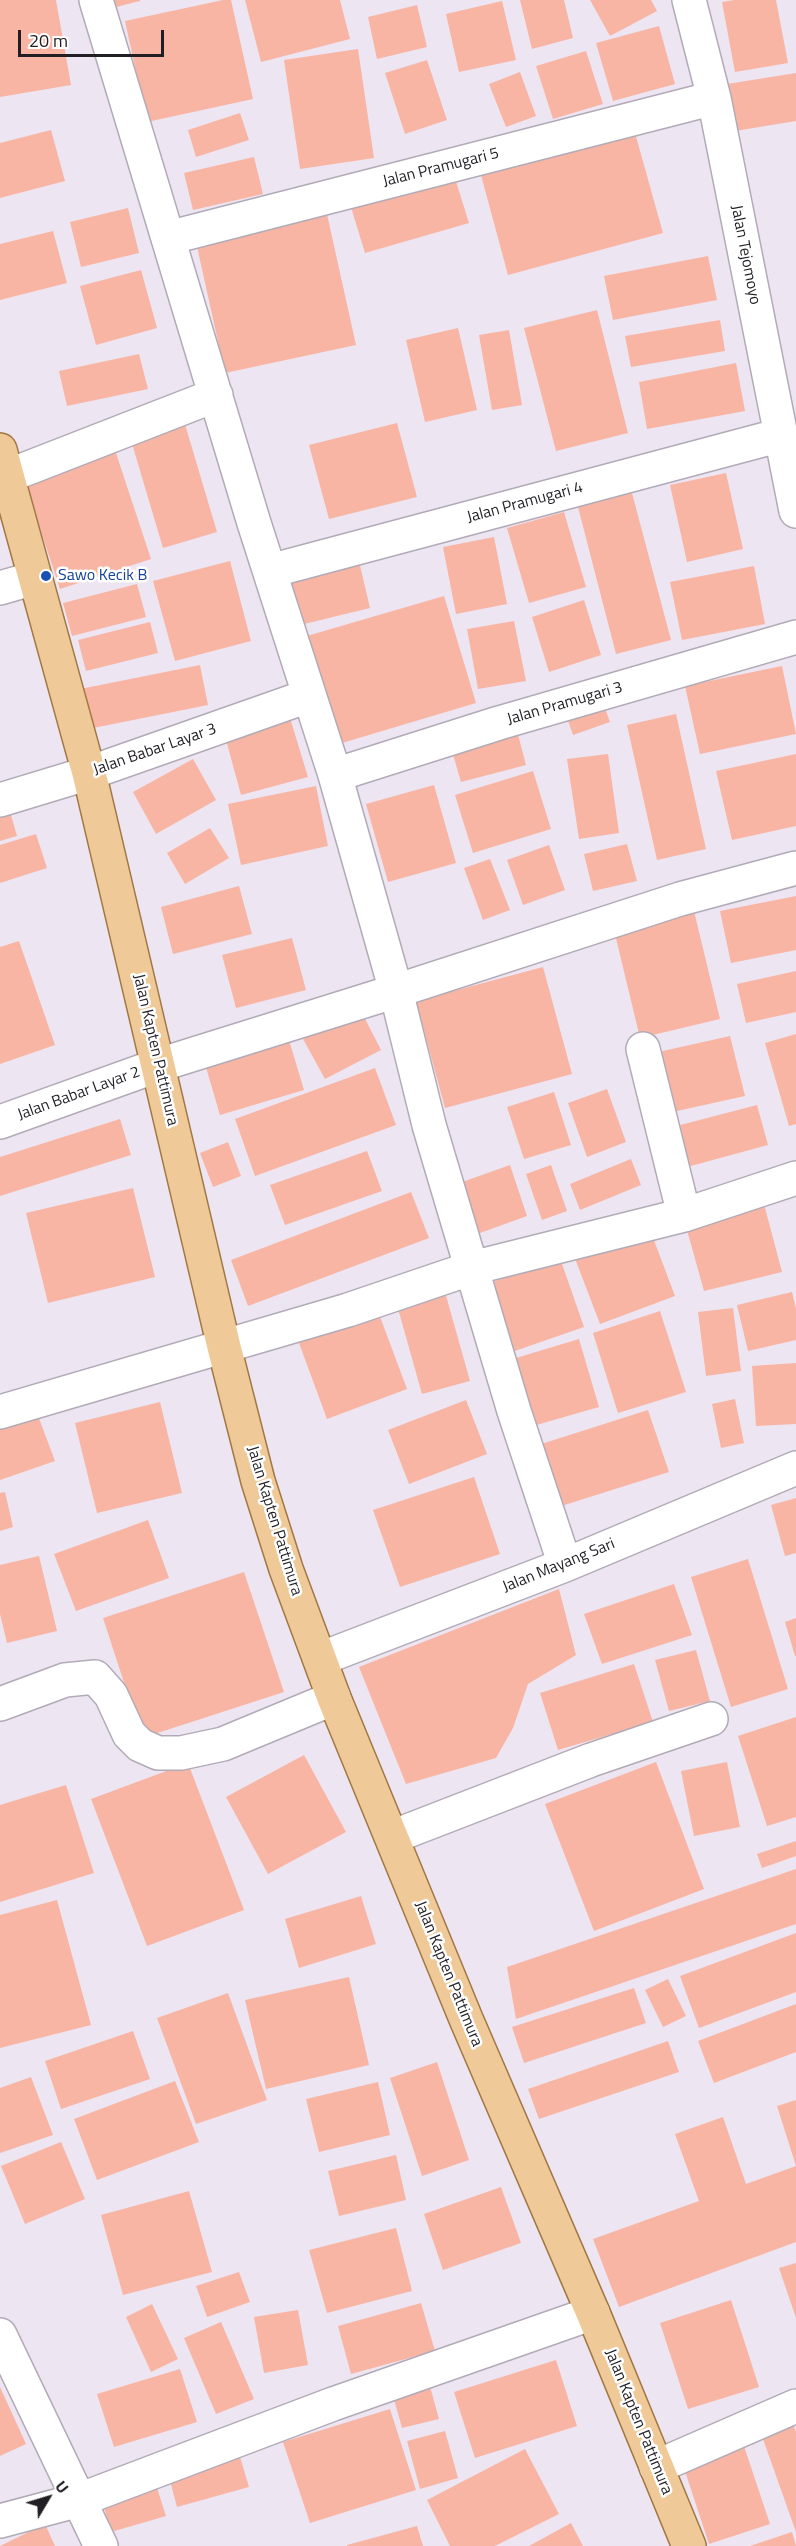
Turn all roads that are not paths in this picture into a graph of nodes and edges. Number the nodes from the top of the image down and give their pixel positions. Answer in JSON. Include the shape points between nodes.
{"nodes":[{"id":1,"x":96,"y":0,"type":"edge"},
{"id":2,"x":689,"y":0,"type":"edge"},
{"id":3,"x":714,"y":98,"type":"junction"},
{"id":4,"x":168,"y":238,"type":"junction"},
{"id":5,"x":216,"y":395,"type":"junction"},
{"id":6,"x":781,"y":435,"type":"junction"},
{"id":7,"x":2,"y":468,"type":"edge"},
{"id":8,"x":796,"y":511,"type":"edge"},
{"id":9,"x":270,"y":571,"type":"junction"},
{"id":10,"x":35,"y":578,"type":"junction"},
{"id":11,"x":0,"y":588,"type":"edge"},
{"id":12,"x":796,"y":636,"type":"edge"},
{"id":13,"x":308,"y":696,"type":"junction"},
{"id":14,"x":89,"y":773,"type":"junction"},
{"id":15,"x":335,"y":776,"type":"junction"},
{"id":16,"x":0,"y":800,"type":"edge"},
{"id":17,"x":796,"y":868,"type":"edge"},
{"id":18,"x":396,"y":992,"type":"junction"},
{"id":19,"x":643,"y":1049,"type":"dead end"},
{"id":20,"x":159,"y":1065,"type":"junction"},
{"id":21,"x":0,"y":1122,"type":"edge"},
{"id":22,"x":796,"y":1178,"type":"edge"},
{"id":23,"x":684,"y":1215,"type":"junction"},
{"id":24,"x":472,"y":1268,"type":"junction"},
{"id":25,"x":225,"y":1347,"type":"junction"},
{"id":26,"x":0,"y":1412,"type":"edge"},
{"id":27,"x":796,"y":1468,"type":"edge"},
{"id":28,"x":565,"y":1565,"type":"junction"},
{"id":29,"x":320,"y":1659,"type":"junction"},
{"id":30,"x":334,"y":1698,"type":"junction"},
{"id":31,"x":0,"y":1704,"type":"edge"},
{"id":32,"x":711,"y":1719,"type":"dead end"},
{"id":33,"x":392,"y":1837,"type":"junction"},
{"id":34,"x":593,"y":2313,"type":"junction"},
{"id":35,"x":0,"y":2335,"type":"edge"},
{"id":36,"x":796,"y":2406,"type":"edge"},
{"id":37,"x":656,"y":2467,"type":"junction"},
{"id":38,"x":79,"y":2500,"type":"junction"},
{"id":39,"x":0,"y":2521,"type":"edge"},
{"id":40,"x":101,"y":2546,"type":"edge"},
{"id":41,"x":689,"y":2546,"type":"edge"}],
"edges":[{"from":1,"to":4,"type":"street"},
{"from":2,"to":3,"type":"street","name":"Jalan Tejomoyo"},
{"from":3,"to":4,"type":"street","name":"Jalan Pramugari 5"},
{"from":3,"to":6,"type":"street","name":"Jalan Tejomoyo"},
{"from":4,"to":5,"type":"street"},
{"from":5,"to":7,"type":"street"},
{"from":5,"to":9,"type":"street"},
{"from":6,"to":8,"type":"street","name":"Jalan Tejomoyo"},
{"from":6,"to":9,"type":"street","name":"Jalan Pramugari 4"},
{"from":7,"to":10,"type":"main road","name":"Jalan Kapten Pattimura"},
{"from":9,"to":13,"type":"street"},
{"from":10,"to":11,"type":"street"},
{"from":10,"to":14,"type":"main road","name":"Jalan Kapten Pattimura"},
{"from":12,"to":15,"type":"street","name":"Jalan Pramugari 3","via":[[509,720]]},
{"from":13,"to":14,"type":"street","name":"Jalan Babar Layar 3"},
{"from":13,"to":15,"type":"street"},
{"from":14,"to":16,"type":"street","name":"Jalan Babar Layar 3"},
{"from":14,"to":20,"type":"main road","name":"Jalan Kapten Pattimura"},
{"from":15,"to":18,"type":"street"},
{"from":17,"to":18,"type":"street","name":"Jalan Babar Layar 2","via":[[680,899]]},
{"from":18,"to":20,"type":"street","name":"Jalan Babar Layar 2"},
{"from":18,"to":24,"type":"street","via":[[429,1125]]},
{"from":19,"to":23,"type":"street"},
{"from":20,"to":21,"type":"street","name":"Jalan Babar Layar 2"},
{"from":20,"to":25,"type":"main road","name":"Jalan Kapten Pattimura"},
{"from":22,"to":23,"type":"street"},
{"from":23,"to":24,"type":"street"},
{"from":24,"to":25,"type":"street"},
{"from":24,"to":28,"type":"street"},
{"from":25,"to":26,"type":"street"},
{"from":25,"to":29,"type":"main road","name":"Jalan Kapten Pattimura","via":[[258,1481]]},
{"from":27,"to":28,"type":"street","name":"Jalan Mayang Sari"},
{"from":28,"to":29,"type":"street","name":"Jalan Mayang Sari"},
{"from":29,"to":30,"type":"main road","name":"Jalan Kapten Pattimura"},
{"from":30,"to":31,"type":"street","via":[[223,1744],[180,1753],[158,1753],[140,1745],[129,1734],[111,1695],[95,1677],[65,1680]]},
{"from":30,"to":33,"type":"main road","name":"Jalan Kapten Pattimura"},
{"from":32,"to":33,"type":"street","via":[[591,1760]]},
{"from":33,"to":34,"type":"main road","name":"Jalan Kapten Pattimura"},
{"from":34,"to":37,"type":"main road","name":"Jalan Kapten Pattimura"},
{"from":34,"to":38,"type":"street","via":[[333,2404]]},
{"from":35,"to":38,"type":"street"},
{"from":36,"to":37,"type":"street"},
{"from":37,"to":41,"type":"main road","name":"Jalan Kapten Pattimura"},
{"from":38,"to":39,"type":"street"},
{"from":38,"to":40,"type":"street"}]}
